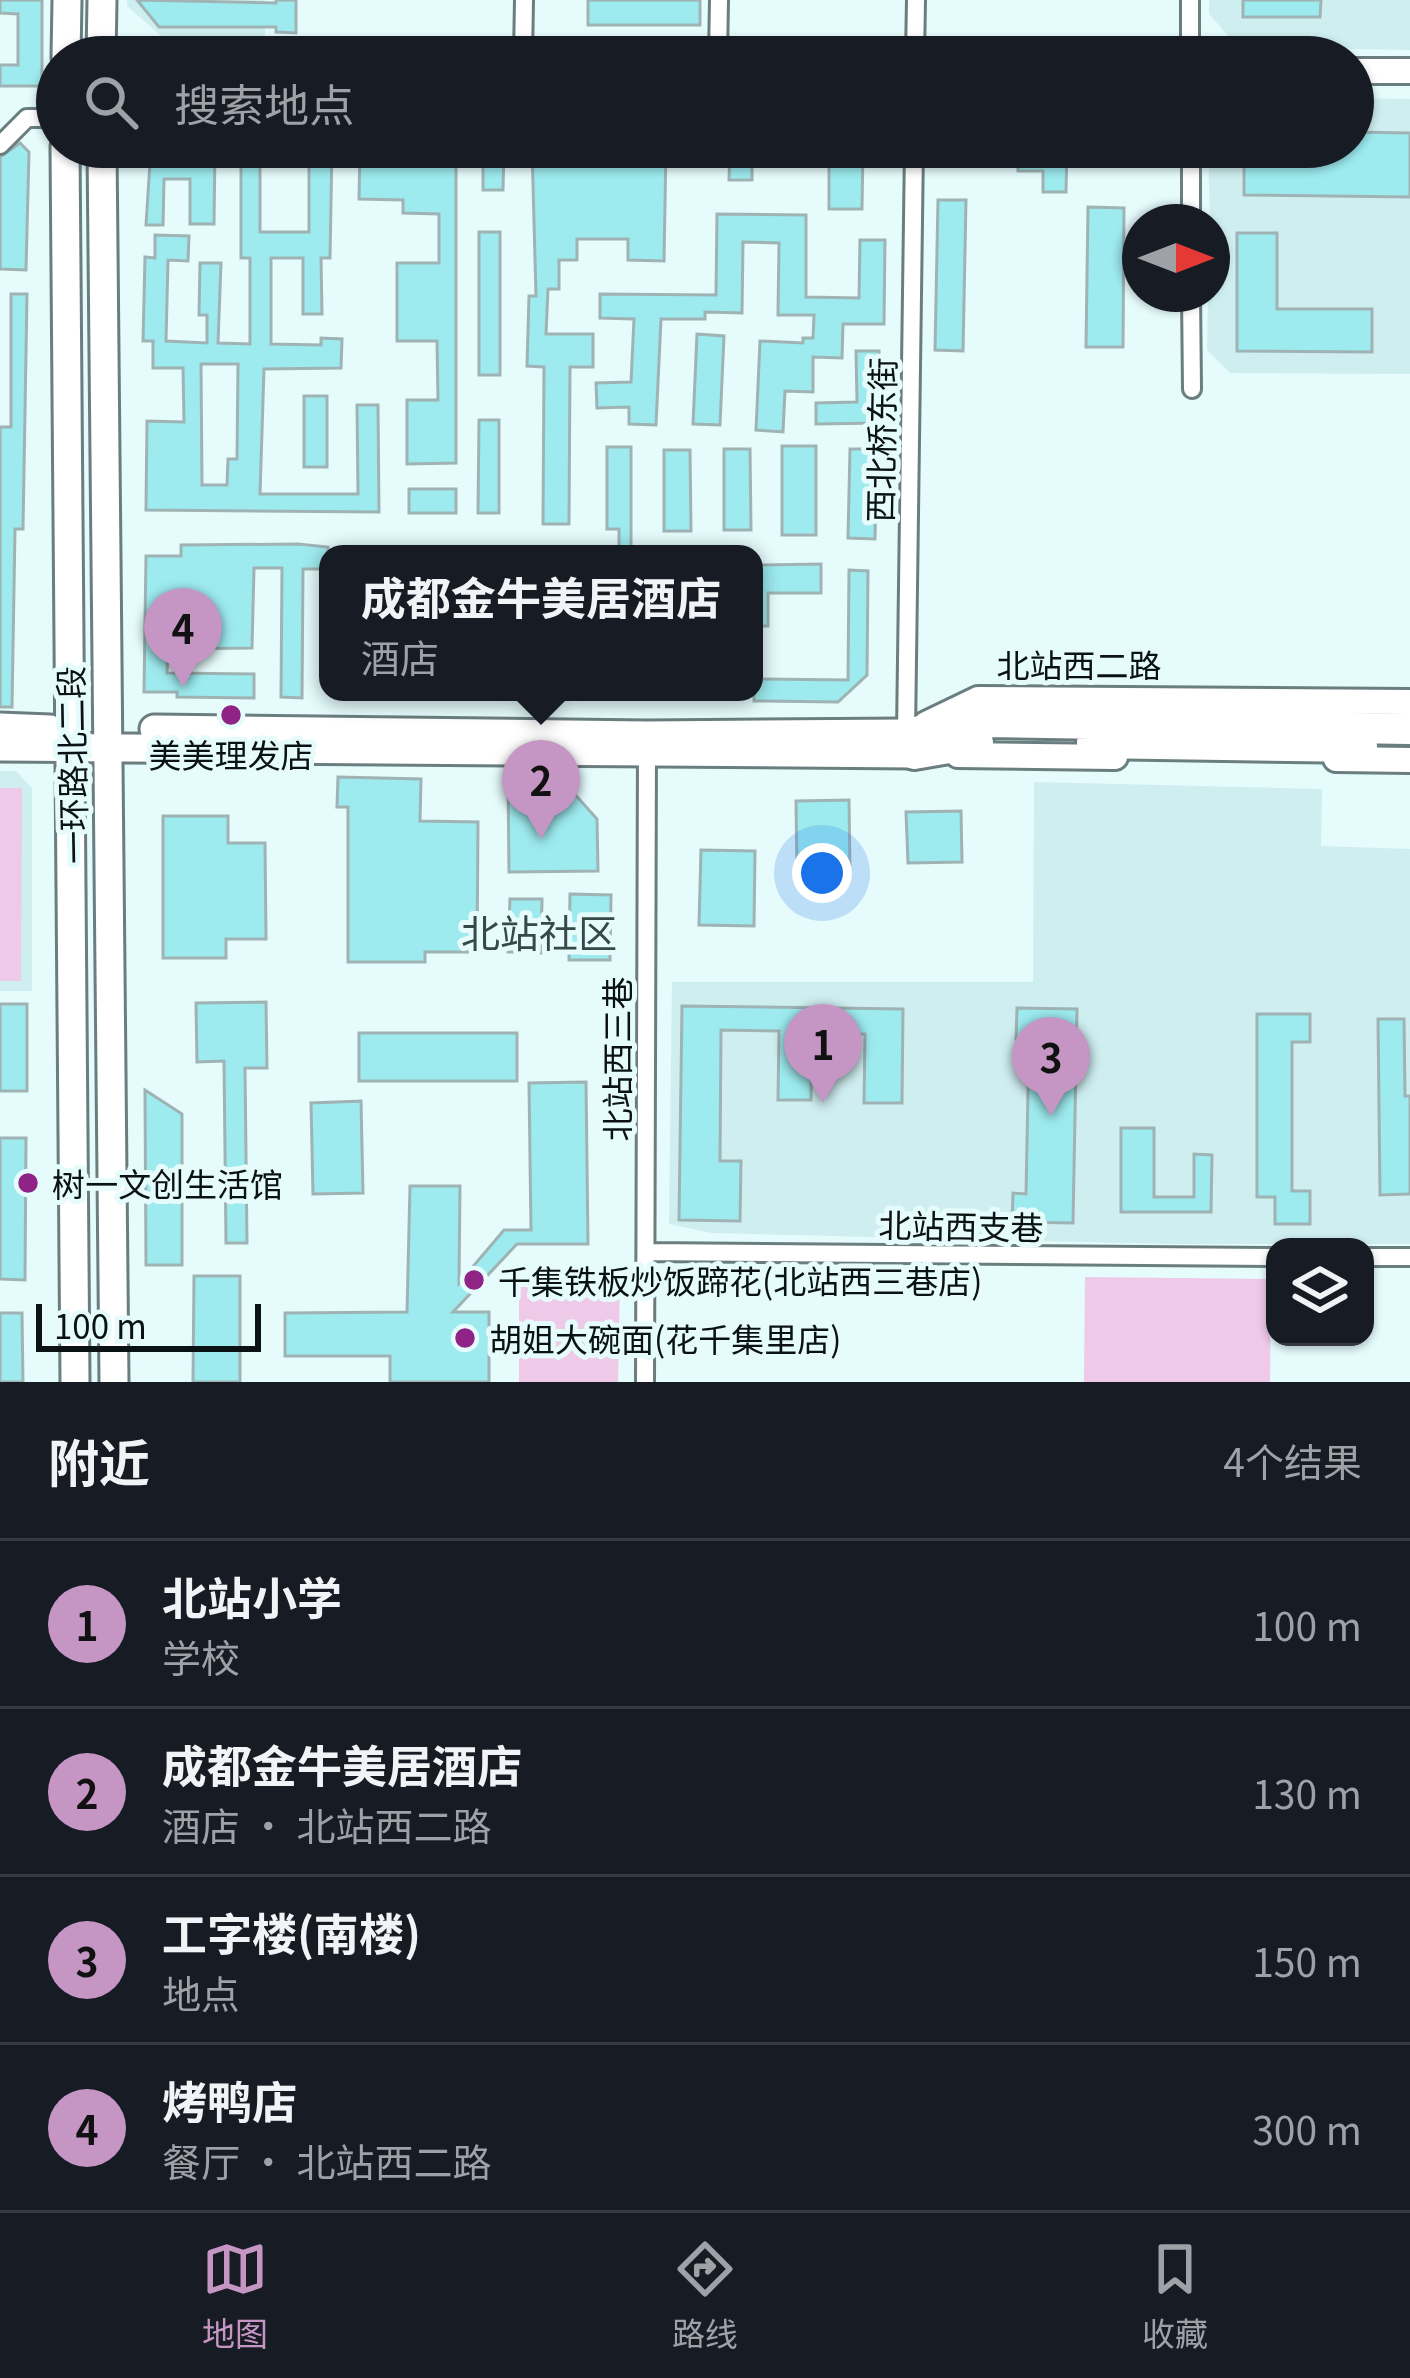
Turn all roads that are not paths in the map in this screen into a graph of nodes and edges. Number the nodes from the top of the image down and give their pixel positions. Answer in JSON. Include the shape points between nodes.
{"nodes":[{"id":1,"x":67,"y":0,"type":"edge"},
{"id":2,"x":102,"y":0,"type":"edge"},
{"id":3,"x":524,"y":0,"type":"edge"},
{"id":4,"x":719,"y":0,"type":"edge"},
{"id":5,"x":916,"y":0,"type":"edge"},
{"id":6,"x":1190,"y":0,"type":"edge"},
{"id":7,"x":66,"y":36,"type":"edge"},
{"id":8,"x":101,"y":36,"type":"edge"},
{"id":9,"x":523,"y":36,"type":"edge"},
{"id":10,"x":718,"y":36,"type":"edge"},
{"id":11,"x":915,"y":36,"type":"edge"},
{"id":12,"x":1190,"y":36,"type":"edge"},
{"id":13,"x":1374,"y":71,"type":"edge"},
{"id":14,"x":1410,"y":71,"type":"edge"},
{"id":15,"x":36,"y":118,"type":"edge"},
{"id":16,"x":0,"y":145,"type":"edge"},
{"id":17,"x":65,"y":168,"type":"edge"},
{"id":18,"x":102,"y":168,"type":"edge"},
{"id":19,"x":914,"y":168,"type":"edge"},
{"id":20,"x":1191,"y":168,"type":"edge"},
{"id":21,"x":1191,"y":204,"type":"edge"},
{"id":22,"x":1191,"y":312,"type":"edge"},
{"id":23,"x":1192,"y":389,"type":"dead end"},
{"id":24,"x":1410,"y":702,"type":"edge"},
{"id":25,"x":0,"y":727,"type":"edge"},
{"id":26,"x":1410,"y":729,"type":"edge"},
{"id":27,"x":1230,"y":734,"type":"junction"},
{"id":28,"x":70,"y":738,"type":"junction"},
{"id":29,"x":106,"y":738,"type":"junction"},
{"id":30,"x":910,"y":744,"type":"junction"},
{"id":31,"x":647,"y":745,"type":"junction"},
{"id":32,"x":0,"y":746,"type":"edge"},
{"id":33,"x":1410,"y":748,"type":"edge"},
{"id":34,"x":1410,"y":760,"type":"edge"},
{"id":35,"x":646,"y":1252,"type":"junction"},
{"id":36,"x":1374,"y":1257,"type":"edge"},
{"id":37,"x":1410,"y":1257,"type":"edge"},
{"id":38,"x":1266,"y":1258,"type":"edge"},
{"id":39,"x":75,"y":1382,"type":"edge"},
{"id":40,"x":114,"y":1382,"type":"edge"},
{"id":41,"x":645,"y":1382,"type":"edge"}],
"edges":[{"from":1,"to":7,"type":"main road"},
{"from":2,"to":8,"type":"main road"},
{"from":3,"to":9,"type":"street"},
{"from":4,"to":10,"type":"street"},
{"from":5,"to":11,"type":"street"},
{"from":6,"to":12,"type":"street"},
{"from":13,"to":14,"type":"street"},
{"from":15,"to":16,"type":"street"},
{"from":17,"to":28,"type":"main road","name":"一环路北二段"},
{"from":18,"to":29,"type":"main road","name":"一环路北二段"},
{"from":19,"to":30,"type":"street","name":"西北桥东街"},
{"from":20,"to":21,"type":"street"},
{"from":22,"to":23,"type":"street"},
{"from":24,"to":30,"type":"street","name":"北站西二路","via":[[978,699]]},
{"from":25,"to":28,"type":"main road"},
{"from":26,"to":27,"type":"highway"},
{"from":27,"to":30,"type":"highway"},
{"from":27,"to":33,"type":"highway"},
{"from":28,"to":29,"type":"main road","name":"北站西二路"},
{"from":28,"to":32,"type":"main road"},
{"from":28,"to":39,"type":"main road","name":"一环路北二段"},
{"from":29,"to":31,"type":"main road","name":"北站西二路"},
{"from":29,"to":40,"type":"main road","name":"一环路北二段"},
{"from":30,"to":31,"type":"main road","name":"北站西二路"},
{"from":30,"to":34,"type":"street","name":"北站西二路"},
{"from":31,"to":35,"type":"street","name":"北站西三巷"},
{"from":35,"to":38,"type":"street","name":"北站西支巷"},
{"from":35,"to":41,"type":"street","name":"北站西三巷"},
{"from":36,"to":37,"type":"street"}]}
